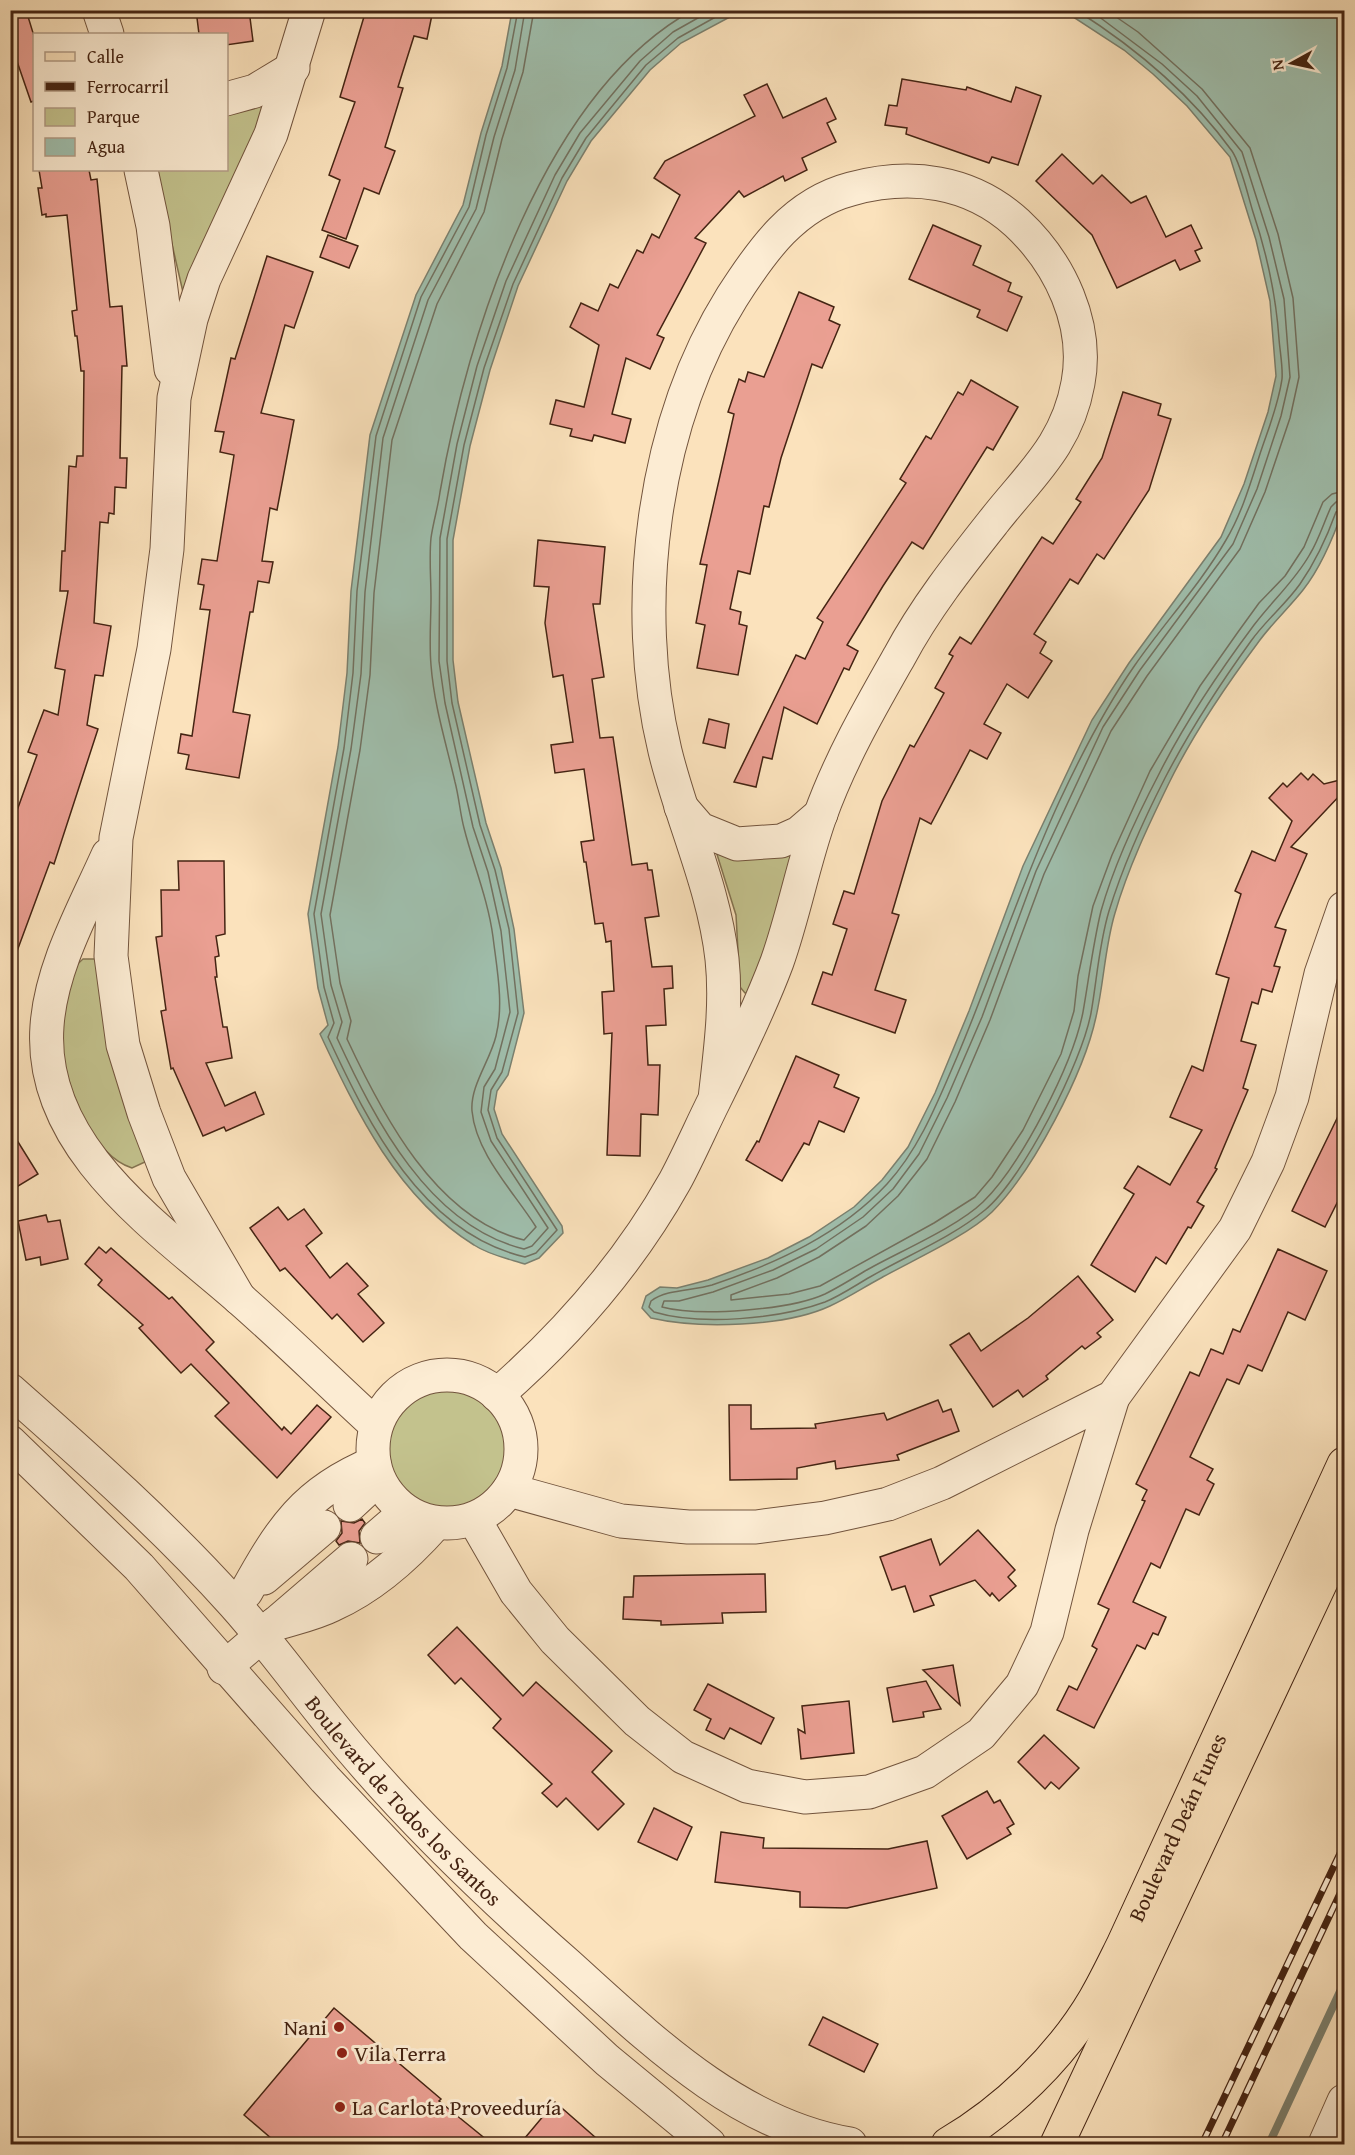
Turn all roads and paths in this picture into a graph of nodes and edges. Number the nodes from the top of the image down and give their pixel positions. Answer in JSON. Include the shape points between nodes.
{"nodes":[{"id":1,"x":99,"y":10,"type":"edge"},
{"id":2,"x":309,"y":10,"type":"edge"},
{"id":3,"x":107,"y":33,"type":"edge"},
{"id":4,"x":293,"y":68,"type":"junction"},
{"id":5,"x":228,"y":98,"type":"edge"},
{"id":6,"x":141,"y":171,"type":"edge"},
{"id":7,"x":174,"y":398,"type":"junction"},
{"id":8,"x":680,"y":806,"type":"junction"},
{"id":9,"x":821,"y":814,"type":"junction"},
{"id":10,"x":116,"y":838,"type":"junction"},
{"id":11,"x":1344,"y":908,"type":"edge"},
{"id":12,"x":65,"y":951,"type":"junction"},
{"id":13,"x":111,"y":956,"type":"junction"},
{"id":14,"x":715,"y":1099,"type":"junction"},
{"id":15,"x":170,"y":1178,"type":"junction"},
{"id":16,"x":127,"y":1199,"type":"junction"},
{"id":17,"x":239,"y":1298,"type":"junction"},
{"id":18,"x":10,"y":1390,"type":"edge"},
{"id":19,"x":497,"y":1395,"type":"junction"},
{"id":20,"x":1113,"y":1397,"type":"junction"},
{"id":21,"x":376,"y":1425,"type":"junction"},
{"id":22,"x":10,"y":1442,"type":"edge"},
{"id":23,"x":1344,"y":1464,"type":"edge"},
{"id":24,"x":376,"y":1471,"type":"junction"},
{"id":25,"x":509,"y":1490,"type":"junction"},
{"id":26,"x":350,"y":1505,"type":"dead end"},
{"id":27,"x":421,"y":1517,"type":"junction"},
{"id":28,"x":474,"y":1519,"type":"junction"},
{"id":29,"x":324,"y":1527,"type":"dead end"},
{"id":30,"x":1344,"y":1533,"type":"edge"},
{"id":31,"x":376,"y":1537,"type":"dead end"},
{"id":32,"x":297,"y":1550,"type":"junction"},
{"id":33,"x":351,"y":1559,"type":"dead end"},
{"id":34,"x":324,"y":1582,"type":"junction"},
{"id":35,"x":240,"y":1598,"type":"junction"},
{"id":36,"x":268,"y":1630,"type":"junction"},
{"id":37,"x":197,"y":1635,"type":"junction"},
{"id":38,"x":224,"y":1668,"type":"junction"},
{"id":39,"x":1343,"y":2106,"type":"edge"},
{"id":40,"x":709,"y":2145,"type":"edge"},
{"id":41,"x":850,"y":2145,"type":"edge"},
{"id":42,"x":948,"y":2145,"type":"edge"},
{"id":43,"x":1057,"y":2145,"type":"edge"},
{"id":44,"x":1325,"y":2145,"type":"edge"}],
"edges":[{"from":1,"to":3,"type":"street"},
{"from":2,"to":4,"type":"street"},
{"from":4,"to":5,"type":"street","via":[[255,91]]},
{"from":4,"to":7,"type":"street","via":[[271,134],[204,279]]},
{"from":6,"to":7,"type":"street","via":[[154,238]]},
{"from":7,"to":10,"type":"street","via":[[167,549],[154,649]]},
{"from":8,"to":9,"type":"street","via":[[700,829],[737,844],[781,841],[799,833]]},
{"from":8,"to":9,"type":"street","via":[[664,748],[652,676],[648,583],[660,491],[687,387],[721,315],[761,250],[794,218],[838,192],[881,181],[926,180],[971,194],[1005,214],[1041,249],[1066,288],[1078,327],[1079,378],[1067,422],[1048,458],[967,555],[910,636],[856,734]]},
{"from":8,"to":14,"type":"street","via":[[712,904],[722,960],[724,1019]]},
{"from":9,"to":14,"type":"street","via":[[779,956],[747,1038]]},
{"from":10,"to":12,"type":"street"},
{"from":10,"to":13,"type":"street"},
{"from":11,"to":20,"type":"street","via":[[1321,974],[1292,1097],[1268,1162],[1235,1229]]},
{"from":12,"to":13,"type":"street"},
{"from":12,"to":16,"type":"street","via":[[46,1026],[50,1072],[65,1117],[86,1154]]},
{"from":13,"to":15,"type":"street","via":[[123,1045]]},
{"from":14,"to":19,"type":"street","via":[[674,1182],[617,1271],[540,1358]]},
{"from":15,"to":16,"type":"street"},
{"from":15,"to":17,"type":"street"},
{"from":16,"to":17,"type":"street"},
{"from":17,"to":21,"type":"street"},
{"from":18,"to":35,"type":"street","name":"Boulevard de Todos los Santos"},
{"from":19,"to":21,"type":"street","via":[[477,1381],[453,1375],[429,1377],[406,1386],[388,1403]]},
{"from":19,"to":25,"type":"street","via":[[511,1411],[520,1441],[518,1471]]},
{"from":20,"to":25,"type":"street","via":[[942,1483],[888,1504],[825,1518],[756,1527],[666,1525],[621,1521]]},
{"from":20,"to":28,"type":"street","via":[[1072,1530],[1047,1632],[1022,1684],[981,1734],[925,1772],[869,1792],[805,1797],[747,1786],[683,1757],[637,1721],[555,1640],[516,1592]]},
{"from":21,"to":24,"type":"street"},
{"from":22,"to":37,"type":"street","name":"Boulevard de Todos los Santos","via":[[140,1567]]},
{"from":23,"to":42,"type":"main road","name":"Boulevard Deán Funes","via":[[1095,2000],[1065,2040],[1002,2107]]},
{"from":24,"to":26,"type":"street"},
{"from":24,"to":27,"type":"street","via":[[390,1498]]},
{"from":24,"to":35,"type":"street","via":[[354,1472],[317,1494],[287,1524]]},
{"from":25,"to":28,"type":"street","via":[[494,1507]]},
{"from":27,"to":28,"type":"street","via":[[455,1523]]},
{"from":27,"to":31,"type":"street"},
{"from":27,"to":36,"type":"street","via":[[418,1544],[363,1589],[330,1607]]},
{"from":29,"to":32,"type":"street"},
{"from":30,"to":43,"type":"main road","name":"Boulevard Deán Funes"},
{"from":32,"to":34,"type":"street"},
{"from":32,"to":35,"type":"street"},
{"from":33,"to":34,"type":"street"},
{"from":34,"to":36,"type":"street"},
{"from":35,"to":36,"type":"street","name":"Boulevard de Todos los Santos"},
{"from":35,"to":37,"type":"street"},
{"from":36,"to":38,"type":"street"},
{"from":36,"to":41,"type":"street","name":"Boulevard de Todos los Santos","via":[[353,1751],[430,1835],[508,1912],[658,2045],[710,2084],[767,2117]]},
{"from":37,"to":38,"type":"street","name":"Boulevard de Todos los Santos"},
{"from":38,"to":40,"type":"street","name":"Boulevard de Todos los Santos","via":[[397,1859],[473,1936],[608,2060]]},
{"from":39,"to":44,"type":"street"}]}
